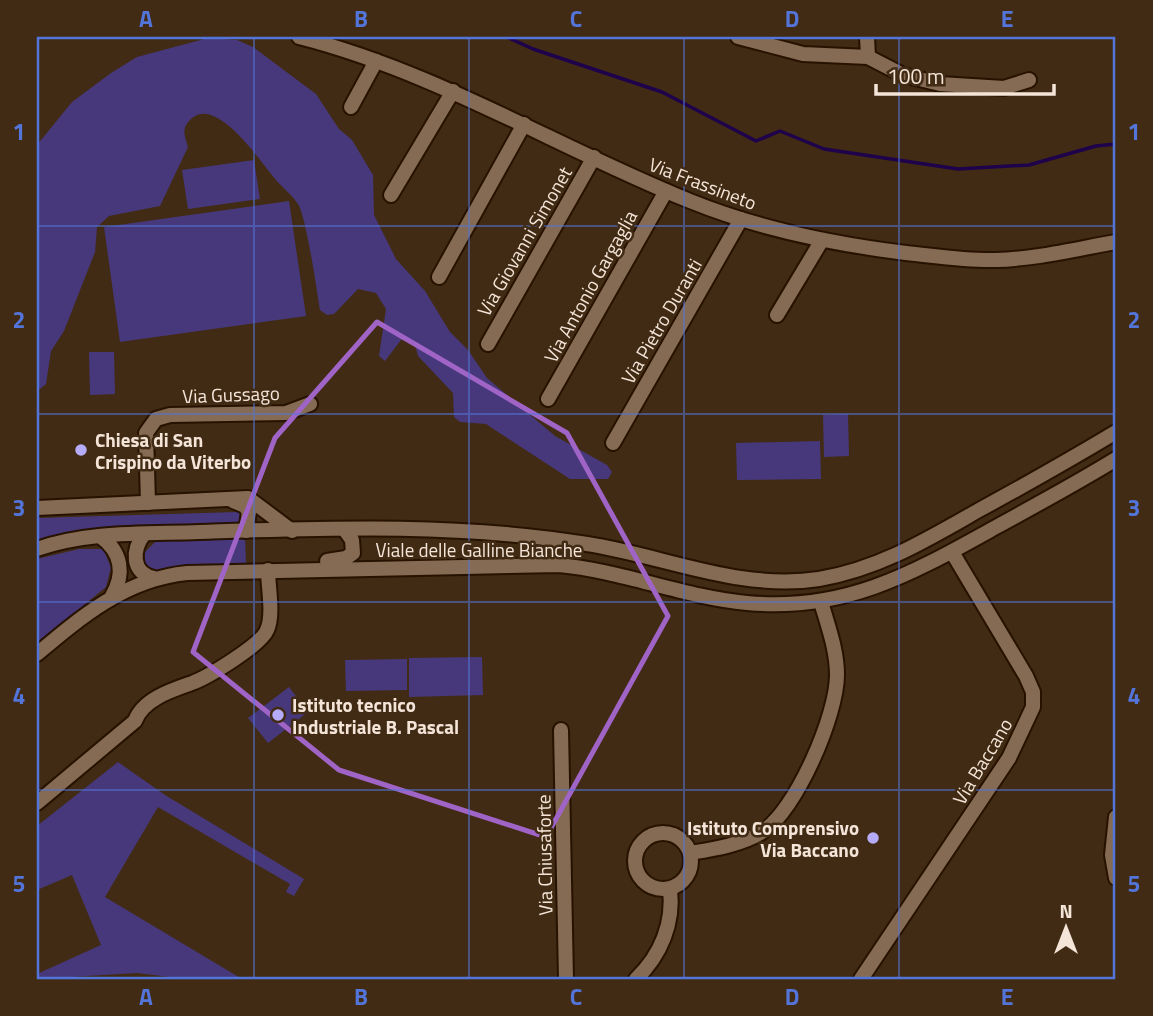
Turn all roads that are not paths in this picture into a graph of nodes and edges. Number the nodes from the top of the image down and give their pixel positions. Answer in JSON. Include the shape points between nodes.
{"nodes":[{"id":1,"x":299,"y":37,"type":"edge"},
{"id":2,"x":737,"y":37,"type":"edge"},
{"id":3,"x":867,"y":37,"type":"edge"},
{"id":4,"x":868,"y":57,"type":"junction"},
{"id":5,"x":376,"y":61,"type":"junction"},
{"id":6,"x":1029,"y":80,"type":"dead end"},
{"id":7,"x":453,"y":91,"type":"junction"},
{"id":8,"x":351,"y":107,"type":"dead end"},
{"id":9,"x":524,"y":124,"type":"junction"},
{"id":10,"x":594,"y":157,"type":"junction"},
{"id":11,"x":666,"y":191,"type":"junction"},
{"id":12,"x":391,"y":195,"type":"dead end"},
{"id":13,"x":741,"y":219,"type":"junction"},
{"id":14,"x":822,"y":240,"type":"junction"},
{"id":15,"x":1116,"y":242,"type":"edge"},
{"id":16,"x":1096,"y":246,"type":"junction"},
{"id":17,"x":1116,"y":251,"type":"edge"},
{"id":18,"x":439,"y":277,"type":"dead end"},
{"id":19,"x":777,"y":315,"type":"dead end"},
{"id":20,"x":488,"y":344,"type":"dead end"},
{"id":21,"x":548,"y":399,"type":"dead end"},
{"id":22,"x":310,"y":404,"type":"dead end"},
{"id":23,"x":1116,"y":432,"type":"edge"},
{"id":24,"x":613,"y":443,"type":"dead end"},
{"id":25,"x":1116,"y":459,"type":"edge"},
{"id":26,"x":228,"y":500,"type":"junction"},
{"id":27,"x":148,"y":503,"type":"junction"},
{"id":28,"x":37,"y":508,"type":"edge"},
{"id":29,"x":345,"y":530,"type":"junction"},
{"id":30,"x":246,"y":531,"type":"junction"},
{"id":31,"x":292,"y":531,"type":"junction"},
{"id":32,"x":144,"y":534,"type":"junction"},
{"id":33,"x":100,"y":536,"type":"junction"},
{"id":34,"x":37,"y":549,"type":"edge"},
{"id":35,"x":952,"y":552,"type":"junction"},
{"id":36,"x":268,"y":570,"type":"junction"},
{"id":37,"x":299,"y":570,"type":"junction"},
{"id":38,"x":154,"y":578,"type":"junction"},
{"id":39,"x":111,"y":598,"type":"junction"},
{"id":40,"x":821,"y":602,"type":"junction"},
{"id":41,"x":37,"y":654,"type":"edge"},
{"id":42,"x":561,"y":730,"type":"dead end"},
{"id":43,"x":37,"y":803,"type":"edge"},
{"id":44,"x":1116,"y":817,"type":"edge"},
{"id":45,"x":690,"y":853,"type":"junction"},
{"id":46,"x":1116,"y":878,"type":"edge"},
{"id":47,"x":670,"y":889,"type":"junction"},
{"id":48,"x":566,"y":979,"type":"edge"},
{"id":49,"x":636,"y":979,"type":"edge"},
{"id":50,"x":861,"y":979,"type":"edge"}],
"edges":[{"from":1,"to":5,"type":"street","name":"Via Frassineto"},
{"from":2,"to":4,"type":"street","via":[[803,54]]},
{"from":3,"to":4,"type":"street"},
{"from":4,"to":6,"type":"street","via":[[903,75],[940,84],[1004,88]]},
{"from":5,"to":7,"type":"street","name":"Via Frassineto"},
{"from":5,"to":8,"type":"street"},
{"from":7,"to":9,"type":"street","name":"Via Frassineto"},
{"from":7,"to":12,"type":"street"},
{"from":9,"to":10,"type":"street","name":"Via Frassineto"},
{"from":9,"to":18,"type":"street"},
{"from":10,"to":11,"type":"street","name":"Via Frassineto"},
{"from":10,"to":20,"type":"street","name":"Via Giovanni Simonet"},
{"from":11,"to":13,"type":"street","name":"Via Frassineto"},
{"from":11,"to":21,"type":"street","name":"Via Antonio Gargaglia"},
{"from":13,"to":14,"type":"street","name":"Via Frassineto"},
{"from":13,"to":24,"type":"street","name":"Via Pietro Duranti"},
{"from":14,"to":16,"type":"street","name":"Via Frassineto","via":[[975,261]]},
{"from":14,"to":19,"type":"street"},
{"from":15,"to":16,"type":"street","name":"Via Frassineto"},
{"from":16,"to":17,"type":"street"},
{"from":22,"to":27,"type":"street","name":"Via Gussago","via":[[286,412],[156,419],[146,433]]},
{"from":23,"to":29,"type":"street","name":"Viale delle Galline Bianche","via":[[909,550],[865,568],[812,580],[734,578],[618,549],[526,535]]},
{"from":25,"to":35,"type":"street","name":"Viale delle Galline Bianche"},
{"from":26,"to":27,"type":"street"},
{"from":26,"to":30,"type":"street","via":[[247,508]]},
{"from":26,"to":31,"type":"street","via":[[255,501]]},
{"from":27,"to":28,"type":"street"},
{"from":29,"to":31,"type":"street","name":"Viale delle Galline Bianche"},
{"from":29,"to":37,"type":"street","via":[[354,547],[351,555]]},
{"from":30,"to":31,"type":"street","name":"Viale delle Galline Bianche"},
{"from":30,"to":32,"type":"street","name":"Viale delle Galline Bianche"},
{"from":32,"to":33,"type":"street","name":"Viale delle Galline Bianche"},
{"from":32,"to":38,"type":"street","via":[[136,546],[136,561],[142,573]]},
{"from":33,"to":34,"type":"street","name":"Viale delle Galline Bianche"},
{"from":33,"to":39,"type":"street","via":[[115,552],[121,570]]},
{"from":35,"to":40,"type":"street","name":"Viale delle Galline Bianche","via":[[911,574]]},
{"from":35,"to":50,"type":"street","name":"Via Baccano","via":[[1029,683],[1033,707],[1009,758]]},
{"from":36,"to":37,"type":"street","name":"Viale delle Galline Bianche"},
{"from":36,"to":38,"type":"street","name":"Viale delle Galline Bianche"},
{"from":36,"to":43,"type":"street","via":[[268,628],[261,640],[194,682],[170,689]]},
{"from":37,"to":40,"type":"street","name":"Viale delle Galline Bianche","via":[[559,565],[612,571],[732,601]]},
{"from":38,"to":39,"type":"street","name":"Viale delle Galline Bianche"},
{"from":39,"to":41,"type":"street","name":"Viale delle Galline Bianche"},
{"from":40,"to":45,"type":"street","via":[[834,646],[837,682],[825,726],[798,785],[761,833]]},
{"from":42,"to":48,"type":"street","name":"Via Chiusaforte"},
{"from":44,"to":46,"type":"street","via":[[1112,855]]},
{"from":45,"to":47,"type":"street","via":[[689,871]]},
{"from":45,"to":47,"type":"street","via":[[670,834],[652,835],[638,848],[635,866],[643,883]]},
{"from":47,"to":49,"type":"street","via":[[661,947]]}]}
